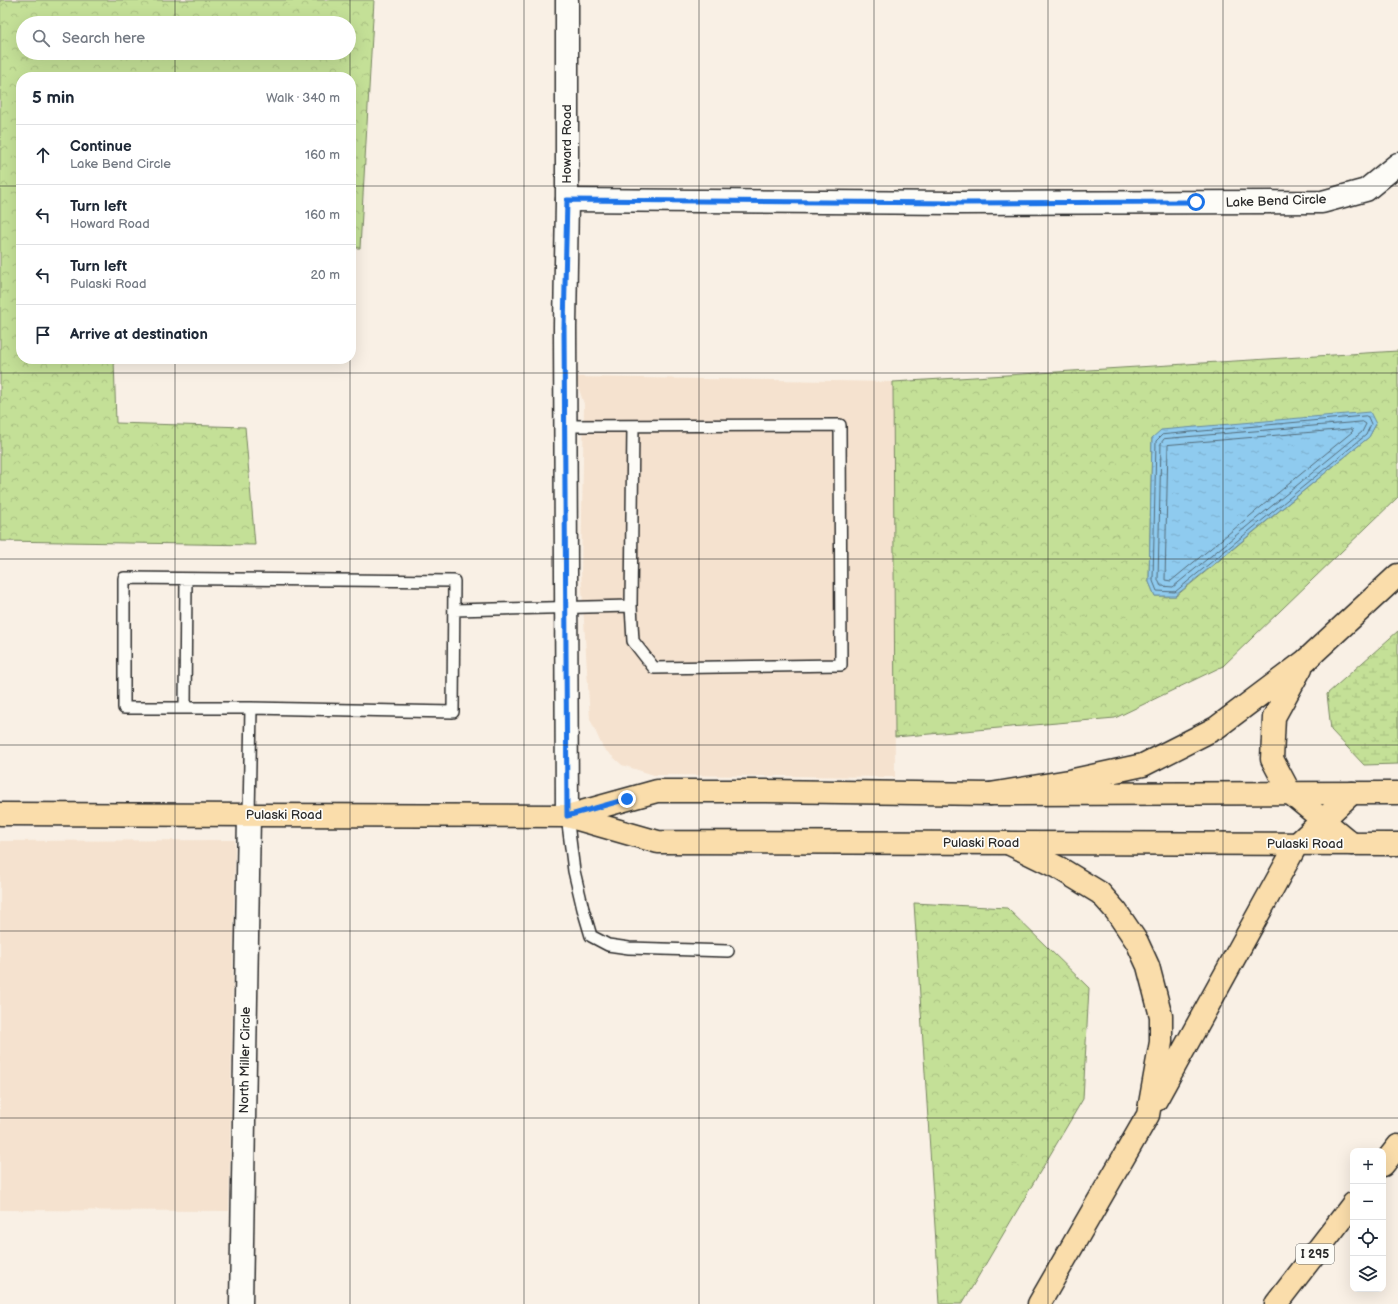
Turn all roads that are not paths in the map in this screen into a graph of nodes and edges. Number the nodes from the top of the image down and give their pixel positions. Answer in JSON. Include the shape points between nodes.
{"nodes":[{"id":1,"x":567,"y":0,"type":"edge"},
{"id":2,"x":1398,"y":164,"type":"edge"},
{"id":3,"x":567,"y":200,"type":"junction"},
{"id":4,"x":565,"y":426,"type":"junction"},
{"id":5,"x":633,"y":426,"type":"junction"},
{"id":6,"x":1398,"y":575,"type":"edge"},
{"id":7,"x":186,"y":579,"type":"junction"},
{"id":8,"x":632,"y":606,"type":"junction"},
{"id":9,"x":565,"y":608,"type":"junction"},
{"id":10,"x":454,"y":610,"type":"junction"},
{"id":11,"x":1305,"y":661,"type":"junction"},
{"id":12,"x":185,"y":708,"type":"junction"},
{"id":13,"x":251,"y":708,"type":"junction"},
{"id":14,"x":1290,"y":793,"type":"junction"},
{"id":15,"x":1352,"y":793,"type":"junction"},
{"id":16,"x":1398,"y":793,"type":"edge"},
{"id":17,"x":990,"y":794,"type":"junction"},
{"id":18,"x":0,"y":814,"type":"edge"},
{"id":19,"x":249,"y":815,"type":"junction"},
{"id":20,"x":567,"y":816,"type":"junction"},
{"id":21,"x":1322,"y":820,"type":"junction"},
{"id":22,"x":1008,"y":843,"type":"junction"},
{"id":23,"x":1296,"y":844,"type":"junction"},
{"id":24,"x":1352,"y":844,"type":"junction"},
{"id":25,"x":1398,"y":844,"type":"edge"},
{"id":26,"x":728,"y":951,"type":"dead end"},
{"id":27,"x":1148,"y":1115,"type":"junction"},
{"id":28,"x":1398,"y":1146,"type":"edge"},
{"id":29,"x":1386,"y":1161,"type":"edge"},
{"id":30,"x":1350,"y":1208,"type":"edge"},
{"id":31,"x":241,"y":1304,"type":"edge"},
{"id":32,"x":1039,"y":1304,"type":"edge"},
{"id":33,"x":1276,"y":1304,"type":"edge"}],
"edges":[{"from":1,"to":3,"type":"street","name":"Howard Road"},
{"from":2,"to":3,"type":"street","name":"Lake Bend Circle","via":[[1366,190],[1322,202]]},
{"from":3,"to":4,"type":"street","name":"Howard Road"},
{"from":4,"to":5,"type":"lane"},
{"from":4,"to":9,"type":"street","name":"Howard Road"},
{"from":5,"to":8,"type":"lane"},
{"from":5,"to":8,"type":"lane","via":[[840,425],[841,665],[654,668],[633,641]]},
{"from":6,"to":11,"type":"main road"},
{"from":7,"to":10,"type":"lane","via":[[454,581]]},
{"from":7,"to":12,"type":"lane"},
{"from":7,"to":12,"type":"lane","via":[[124,578],[124,708]]},
{"from":8,"to":9,"type":"lane"},
{"from":9,"to":10,"type":"lane"},
{"from":9,"to":20,"type":"street","name":"Howard Road"},
{"from":10,"to":13,"type":"lane","via":[[453,712]]},
{"from":11,"to":14,"type":"main road","via":[[1274,718],[1272,759]]},
{"from":11,"to":17,"type":"main road","via":[[1216,728],[1143,765]]},
{"from":12,"to":13,"type":"lane"},
{"from":13,"to":19,"type":"lane"},
{"from":14,"to":15,"type":"main road","name":"Pulaski Road"},
{"from":14,"to":17,"type":"main road","name":"Pulaski Road"},
{"from":14,"to":21,"type":"main road"},
{"from":15,"to":16,"type":"main road","name":"Pulaski Road"},
{"from":15,"to":21,"type":"main road"},
{"from":17,"to":20,"type":"main road","name":"Pulaski Road","via":[[657,791]]},
{"from":18,"to":19,"type":"main road","name":"Pulaski Road"},
{"from":19,"to":20,"type":"main road","name":"Pulaski Road"},
{"from":19,"to":31,"type":"street","name":"North Miller Circle"},
{"from":20,"to":22,"type":"main road","name":"Pulaski Road","via":[[658,842]]},
{"from":20,"to":26,"type":"lane","via":[[574,870],[591,936],[608,945],[629,948]]},
{"from":21,"to":23,"type":"main road"},
{"from":21,"to":24,"type":"main road"},
{"from":22,"to":23,"type":"main road","name":"Pulaski Road"},
{"from":22,"to":27,"type":"main road","via":[[1060,868],[1100,893],[1137,942],[1148,966],[1161,1016],[1161,1042]]},
{"from":23,"to":24,"type":"main road","name":"Pulaski Road"},
{"from":23,"to":27,"type":"main road"},
{"from":24,"to":25,"type":"main road","name":"Pulaski Road"},
{"from":27,"to":32,"type":"main road"},
{"from":28,"to":29,"type":"main road"},
{"from":30,"to":33,"type":"main road","number":"I 295"}]}
